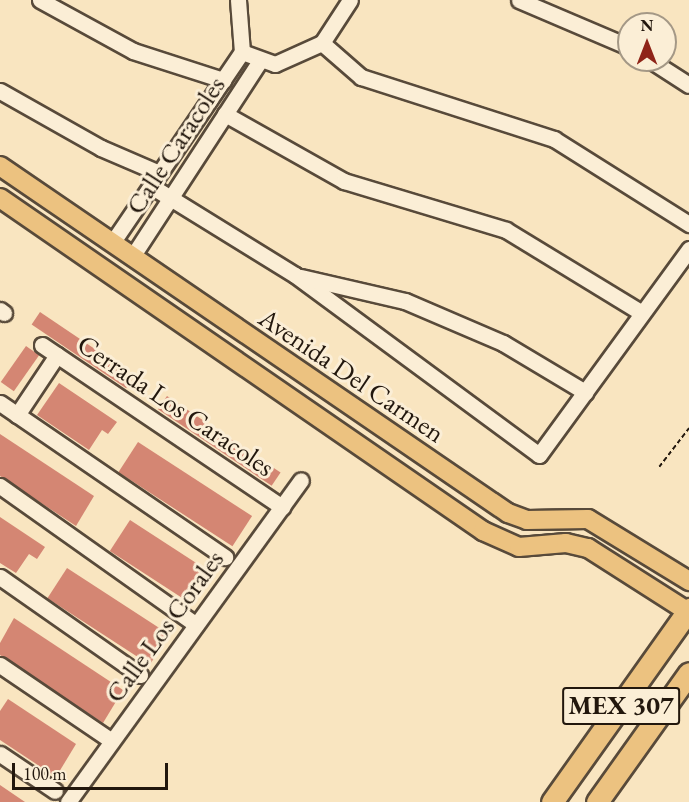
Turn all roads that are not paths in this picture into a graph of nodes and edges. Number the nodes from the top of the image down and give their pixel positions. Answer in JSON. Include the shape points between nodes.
{"nodes":[{"id":1,"x":40,"y":0,"type":"edge"},
{"id":2,"x":238,"y":0,"type":"edge"},
{"id":3,"x":350,"y":0,"type":"edge"},
{"id":4,"x":519,"y":0,"type":"edge"},
{"id":5,"x":617,"y":42,"type":"edge"},
{"id":6,"x":322,"y":43,"type":"junction"},
{"id":7,"x":242,"y":52,"type":"junction"},
{"id":8,"x":260,"y":61,"type":"junction"},
{"id":9,"x":670,"y":72,"type":"edge"},
{"id":10,"x":223,"y":80,"type":"junction"},
{"id":11,"x":689,"y":84,"type":"edge"},
{"id":12,"x":0,"y":91,"type":"edge"},
{"id":13,"x":225,"y":114,"type":"junction"},
{"id":14,"x":190,"y":128,"type":"junction"},
{"id":15,"x":209,"y":140,"type":"junction"},
{"id":16,"x":0,"y":166,"type":"edge"},
{"id":17,"x":155,"y":180,"type":"junction"},
{"id":18,"x":0,"y":198,"type":"edge"},
{"id":19,"x":170,"y":199,"type":"junction"},
{"id":20,"x":62,"y":209,"type":"junction"},
{"id":21,"x":689,"y":224,"type":"edge"},
{"id":22,"x":47,"y":230,"type":"junction"},
{"id":23,"x":112,"y":243,"type":"junction"},
{"id":24,"x":689,"y":249,"type":"edge"},
{"id":25,"x":132,"y":257,"type":"junction"},
{"id":26,"x":295,"y":275,"type":"junction"},
{"id":27,"x":184,"y":292,"type":"junction"},
{"id":28,"x":169,"y":314,"type":"junction"},
{"id":29,"x":642,"y":314,"type":"junction"},
{"id":30,"x":42,"y":345,"type":"dead end"},
{"id":31,"x":57,"y":355,"type":"junction"},
{"id":32,"x":585,"y":392,"type":"junction"},
{"id":33,"x":0,"y":403,"type":"edge"},
{"id":34,"x":17,"y":415,"type":"junction"},
{"id":35,"x":430,"y":461,"type":"junction"},
{"id":36,"x":301,"y":480,"type":"dead end"},
{"id":37,"x":414,"y":483,"type":"junction"},
{"id":38,"x":0,"y":486,"type":"edge"},
{"id":39,"x":282,"y":507,"type":"junction"},
{"id":40,"x":618,"y":536,"type":"junction"},
{"id":41,"x":225,"y":557,"type":"dead end"},
{"id":42,"x":604,"y":558,"type":"junction"},
{"id":43,"x":658,"y":561,"type":"junction"},
{"id":44,"x":0,"y":578,"type":"edge"},
{"id":45,"x":689,"y":581,"type":"edge"},
{"id":46,"x":643,"y":583,"type":"junction"},
{"id":47,"x":688,"y":610,"type":"edge"},
{"id":48,"x":196,"y":625,"type":"junction"},
{"id":49,"x":0,"y":665,"type":"edge"},
{"id":50,"x":689,"y":673,"type":"edge"},
{"id":51,"x":140,"y":675,"type":"dead end"},
{"id":52,"x":112,"y":741,"type":"junction"},
{"id":53,"x":0,"y":754,"type":"edge"},
{"id":54,"x":55,"y":791,"type":"dead end"},
{"id":55,"x":68,"y":802,"type":"edge"},
{"id":56,"x":552,"y":802,"type":"edge"},
{"id":57,"x":597,"y":802,"type":"edge"}],
"edges":[{"from":1,"to":10,"type":"street","via":[[133,51]]},
{"from":2,"to":7,"type":"street","name":"Calle Caracoles"},
{"from":3,"to":6,"type":"street"},
{"from":4,"to":5,"type":"street"},
{"from":6,"to":8,"type":"street","name":"Calle Caracoles","via":[[275,64]]},
{"from":6,"to":21,"type":"street","via":[[360,77],[554,139]]},
{"from":7,"to":8,"type":"street","name":"Calle Caracoles"},
{"from":7,"to":10,"type":"street","name":"Calle Caracoles"},
{"from":8,"to":13,"type":"street","name":"Calle Caracoles"},
{"from":9,"to":11,"type":"street"},
{"from":10,"to":14,"type":"street","name":"Calle Caracoles"},
{"from":12,"to":17,"type":"street"},
{"from":13,"to":15,"type":"street","name":"Calle Caracoles"},
{"from":13,"to":29,"type":"street","via":[[344,180],[506,230]]},
{"from":14,"to":15,"type":"street"},
{"from":14,"to":17,"type":"street","name":"Calle Caracoles"},
{"from":15,"to":19,"type":"street","name":"Calle Caracoles"},
{"from":16,"to":20,"type":"main road","name":"Avenida Del Carmen"},
{"from":17,"to":19,"type":"street"},
{"from":17,"to":23,"type":"street","name":"Calle Caracoles"},
{"from":18,"to":22,"type":"main road","name":"Avenida Del Carmen"},
{"from":19,"to":25,"type":"street","name":"Calle Caracoles"},
{"from":19,"to":26,"type":"street"},
{"from":20,"to":22,"type":"main road"},
{"from":20,"to":23,"type":"main road","name":"Avenida Del Carmen"},
{"from":22,"to":28,"type":"main road","name":"Avenida Del Carmen"},
{"from":23,"to":25,"type":"main road","name":"Avenida Del Carmen"},
{"from":24,"to":29,"type":"street"},
{"from":25,"to":27,"type":"main road","name":"Avenida Del Carmen"},
{"from":26,"to":32,"type":"street","via":[[405,301],[503,343]]},
{"from":26,"to":32,"type":"street","via":[[539,455]]},
{"from":27,"to":28,"type":"main road"},
{"from":27,"to":35,"type":"main road","name":"Avenida Del Carmen"},
{"from":28,"to":37,"type":"main road","name":"Avenida Del Carmen"},
{"from":29,"to":32,"type":"street"},
{"from":30,"to":31,"type":"street","name":"Cerrada Los Caracoles"},
{"from":31,"to":34,"type":"street"},
{"from":31,"to":39,"type":"street","name":"Cerrada Los Caracoles"},
{"from":33,"to":34,"type":"street"},
{"from":34,"to":41,"type":"street"},
{"from":35,"to":37,"type":"main road"},
{"from":35,"to":40,"type":"main road","name":"Avenida Del Carmen","via":[[508,513],[526,520],[588,519]]},
{"from":36,"to":39,"type":"street","name":"Calle Los Corales"},
{"from":37,"to":42,"type":"main road","name":"Avenida Del Carmen","via":[[500,540],[519,548],[566,543]]},
{"from":38,"to":48,"type":"street"},
{"from":39,"to":48,"type":"street","name":"Calle Los Corales"},
{"from":40,"to":42,"type":"main road"},
{"from":40,"to":43,"type":"main road","name":"Avenida Del Carmen"},
{"from":42,"to":46,"type":"main road","name":"Avenida Del Carmen"},
{"from":43,"to":45,"type":"main road","name":"Avenida Del Carmen"},
{"from":43,"to":46,"type":"main road"},
{"from":44,"to":51,"type":"street"},
{"from":46,"to":47,"type":"main road","name":"Avenida Del Carmen"},
{"from":47,"to":56,"type":"highway","number":"MEX 307"},
{"from":48,"to":52,"type":"street","name":"Calle Los Corales"},
{"from":49,"to":52,"type":"street"},
{"from":50,"to":57,"type":"highway","number":"MEX 307"},
{"from":52,"to":55,"type":"street","name":"Calle Los Corales"},
{"from":53,"to":54,"type":"street"}]}
